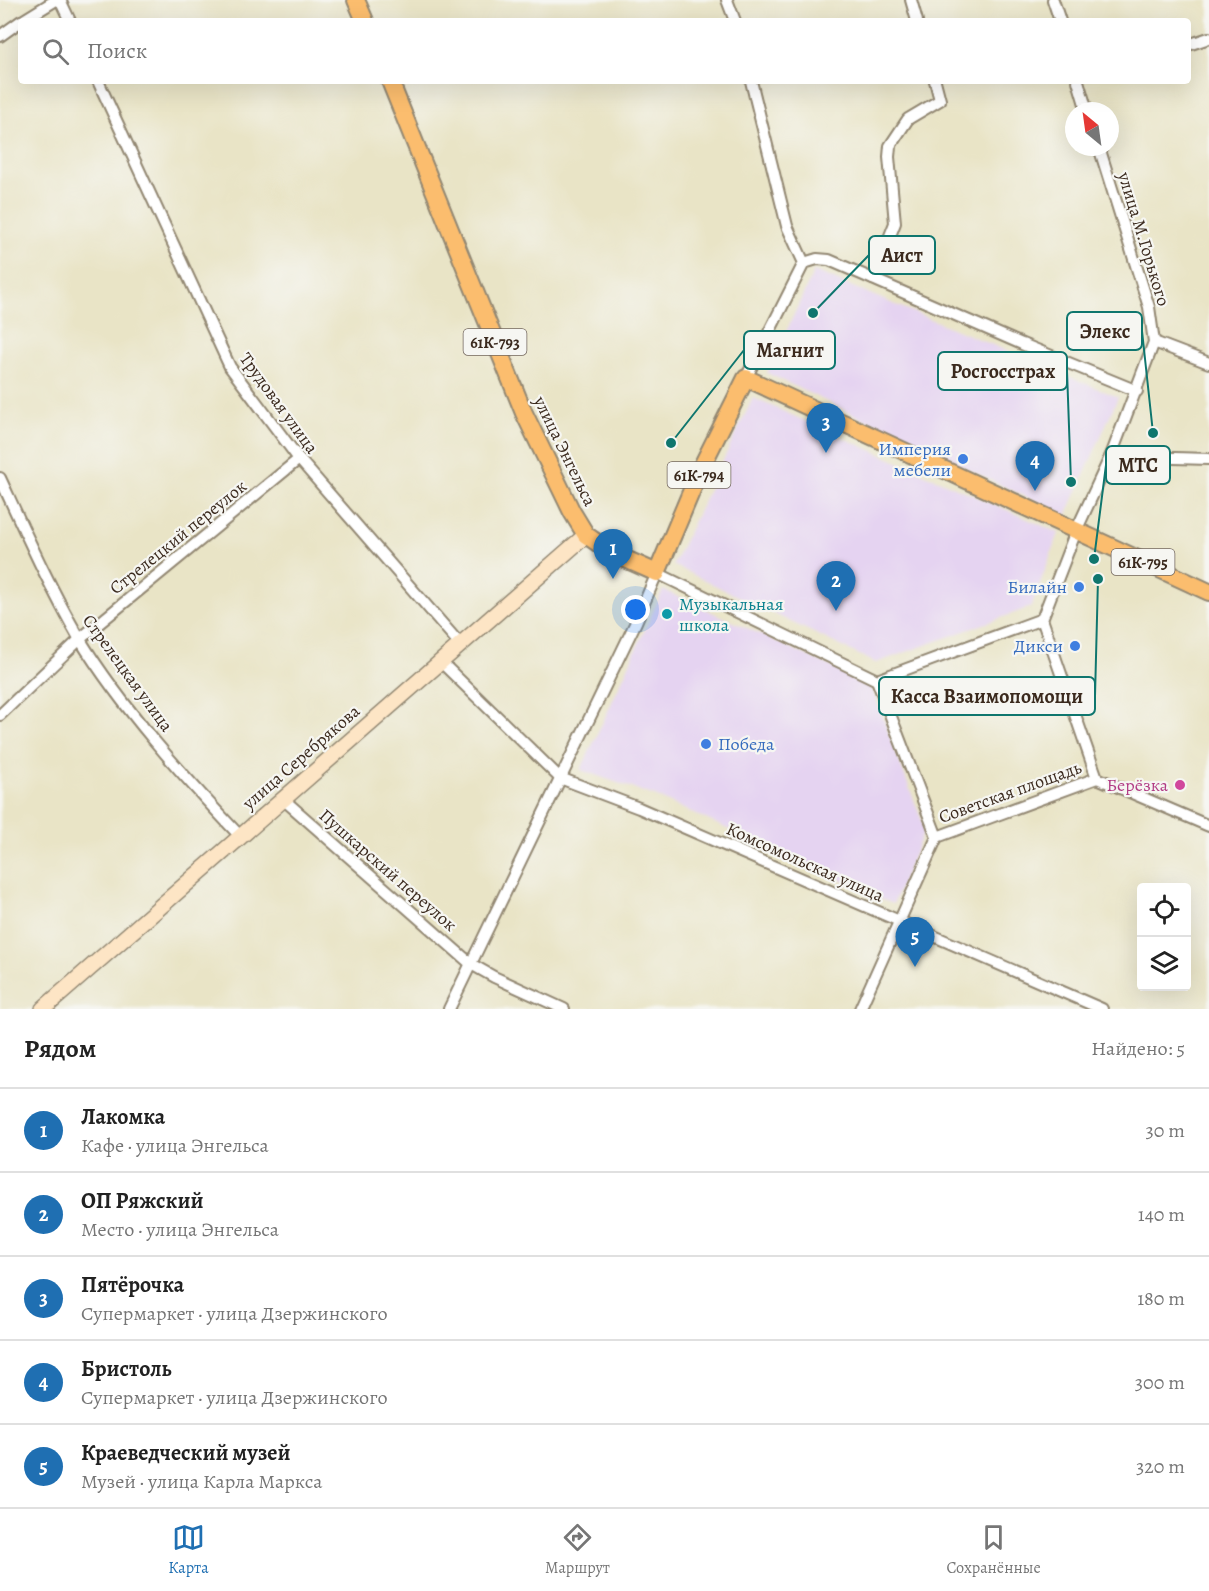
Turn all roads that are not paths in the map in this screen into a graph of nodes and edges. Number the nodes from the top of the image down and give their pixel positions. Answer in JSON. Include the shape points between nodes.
{"nodes":[{"id":1,"x":58,"y":0,"type":"edge"},
{"id":2,"x":356,"y":0,"type":"edge"},
{"id":3,"x":727,"y":0,"type":"edge"},
{"id":4,"x":911,"y":0,"type":"edge"},
{"id":5,"x":1053,"y":0,"type":"edge"},
{"id":6,"x":26,"y":18,"type":"edge"},
{"id":7,"x":68,"y":18,"type":"edge"},
{"id":8,"x":364,"y":18,"type":"edge"},
{"id":9,"x":734,"y":18,"type":"edge"},
{"id":10,"x":916,"y":18,"type":"edge"},
{"id":11,"x":1059,"y":18,"type":"edge"},
{"id":12,"x":18,"y":23,"type":"edge"},
{"id":13,"x":0,"y":36,"type":"edge"},
{"id":14,"x":1209,"y":38,"type":"edge"},
{"id":15,"x":1191,"y":44,"type":"edge"},
{"id":16,"x":99,"y":84,"type":"edge"},
{"id":17,"x":391,"y":84,"type":"edge"},
{"id":18,"x":752,"y":84,"type":"edge"},
{"id":19,"x":936,"y":84,"type":"edge"},
{"id":20,"x":1079,"y":84,"type":"edge"},
{"id":21,"x":1084,"y":102,"type":"edge"},
{"id":22,"x":1102,"y":156,"type":"edge"},
{"id":23,"x":804,"y":263,"type":"junction"},
{"id":24,"x":873,"y":279,"type":"junction"},
{"id":25,"x":1154,"y":342,"type":"junction"},
{"id":26,"x":1209,"y":363,"type":"edge"},
{"id":27,"x":746,"y":378,"type":"junction"},
{"id":28,"x":1137,"y":391,"type":"junction"},
{"id":29,"x":1113,"y":453,"type":"junction"},
{"id":30,"x":299,"y":459,"type":"junction"},
{"id":31,"x":1209,"y":459,"type":"edge"},
{"id":32,"x":0,"y":478,"type":"edge"},
{"id":33,"x":1076,"y":531,"type":"junction"},
{"id":34,"x":586,"y":535,"type":"junction"},
{"id":35,"x":657,"y":573,"type":"junction"},
{"id":36,"x":1209,"y":592,"type":"edge"},
{"id":37,"x":1042,"y":619,"type":"junction"},
{"id":38,"x":80,"y":639,"type":"junction"},
{"id":39,"x":459,"y":643,"type":"junction"},
{"id":40,"x":440,"y":661,"type":"junction"},
{"id":41,"x":877,"y":680,"type":"junction"},
{"id":42,"x":0,"y":715,"type":"edge"},
{"id":43,"x":560,"y":778,"type":"junction"},
{"id":44,"x":1097,"y":778,"type":"junction"},
{"id":45,"x":283,"y":800,"type":"junction"},
{"id":46,"x":1209,"y":826,"type":"edge"},
{"id":47,"x":240,"y":836,"type":"junction"},
{"id":48,"x":937,"y":837,"type":"junction"},
{"id":49,"x":901,"y":922,"type":"junction"},
{"id":50,"x":471,"y":964,"type":"junction"},
{"id":51,"x":43,"y":1009,"type":"edge"},
{"id":52,"x":449,"y":1009,"type":"edge"},
{"id":53,"x":564,"y":1009,"type":"edge"},
{"id":54,"x":860,"y":1009,"type":"edge"},
{"id":55,"x":1102,"y":1009,"type":"edge"}],
"edges":[{"from":1,"to":6,"type":"street"},
{"from":1,"to":7,"type":"street"},
{"from":2,"to":8,"type":"main road"},
{"from":3,"to":9,"type":"street"},
{"from":4,"to":10,"type":"street"},
{"from":5,"to":11,"type":"street"},
{"from":12,"to":13,"type":"street"},
{"from":14,"to":15,"type":"street"},
{"from":16,"to":30,"type":"street","name":"Трудовая улица","via":[[230,367]]},
{"from":17,"to":34,"type":"main road","name":"улица Энгельса","number":"61К-793","via":[[524,413]]},
{"from":18,"to":23,"type":"street","via":[[787,226]]},
{"from":19,"to":24,"type":"street","via":[[940,100],[908,119],[890,146],[895,223]]},
{"from":20,"to":21,"type":"street"},
{"from":22,"to":25,"type":"street","name":"улица М.Горького","via":[[1149,307]]},
{"from":23,"to":24,"type":"street","via":[[829,260]]},
{"from":23,"to":27,"type":"street"},
{"from":24,"to":28,"type":"street"},
{"from":25,"to":26,"type":"street"},
{"from":25,"to":28,"type":"street"},
{"from":27,"to":33,"type":"main road","number":"61К-795"},
{"from":27,"to":35,"type":"main road","number":"61К-794","via":[[702,466]]},
{"from":28,"to":29,"type":"street"},
{"from":29,"to":31,"type":"street"},
{"from":29,"to":33,"type":"street"},
{"from":30,"to":38,"type":"street","name":"Стрелецкий переулок"},
{"from":30,"to":39,"type":"street","name":"Трудовая улица"},
{"from":32,"to":38,"type":"street","name":"Стрелецкая улица"},
{"from":33,"to":36,"type":"main road","number":"61К-795"},
{"from":33,"to":37,"type":"street"},
{"from":34,"to":35,"type":"main road","name":"улица Энгельса","number":"61К-793","via":[[612,553]]},
{"from":34,"to":39,"type":"main road","name":"улица Серебрякова"},
{"from":35,"to":41,"type":"street","name":"улица Энгельса"},
{"from":35,"to":43,"type":"street"},
{"from":37,"to":41,"type":"street"},
{"from":37,"to":44,"type":"street","name":"Советская площадь"},
{"from":38,"to":42,"type":"street","name":"Стрелецкий переулок"},
{"from":38,"to":47,"type":"street","name":"Стрелецкая улица","via":[[183,775]]},
{"from":39,"to":40,"type":"main road","name":"улица Серебрякова"},
{"from":40,"to":43,"type":"street"},
{"from":40,"to":45,"type":"main road","name":"улица Серебрякова"},
{"from":41,"to":48,"type":"street","name":"Советская площадь"},
{"from":43,"to":49,"type":"street","name":"Комсомольская улица","via":[[639,808]]},
{"from":43,"to":50,"type":"street"},
{"from":44,"to":46,"type":"street"},
{"from":44,"to":48,"type":"street","name":"Советская площадь"},
{"from":45,"to":47,"type":"main road","name":"улица Серебрякова"},
{"from":45,"to":50,"type":"street","name":"Пушкарский переулок"},
{"from":47,"to":51,"type":"main road","name":"улица Серебрякова"},
{"from":48,"to":49,"type":"street"},
{"from":49,"to":54,"type":"street"},
{"from":49,"to":55,"type":"street","name":"Комсомольская улица"},
{"from":50,"to":52,"type":"street"},
{"from":50,"to":53,"type":"street","name":"Пушкарский переулок"}]}
